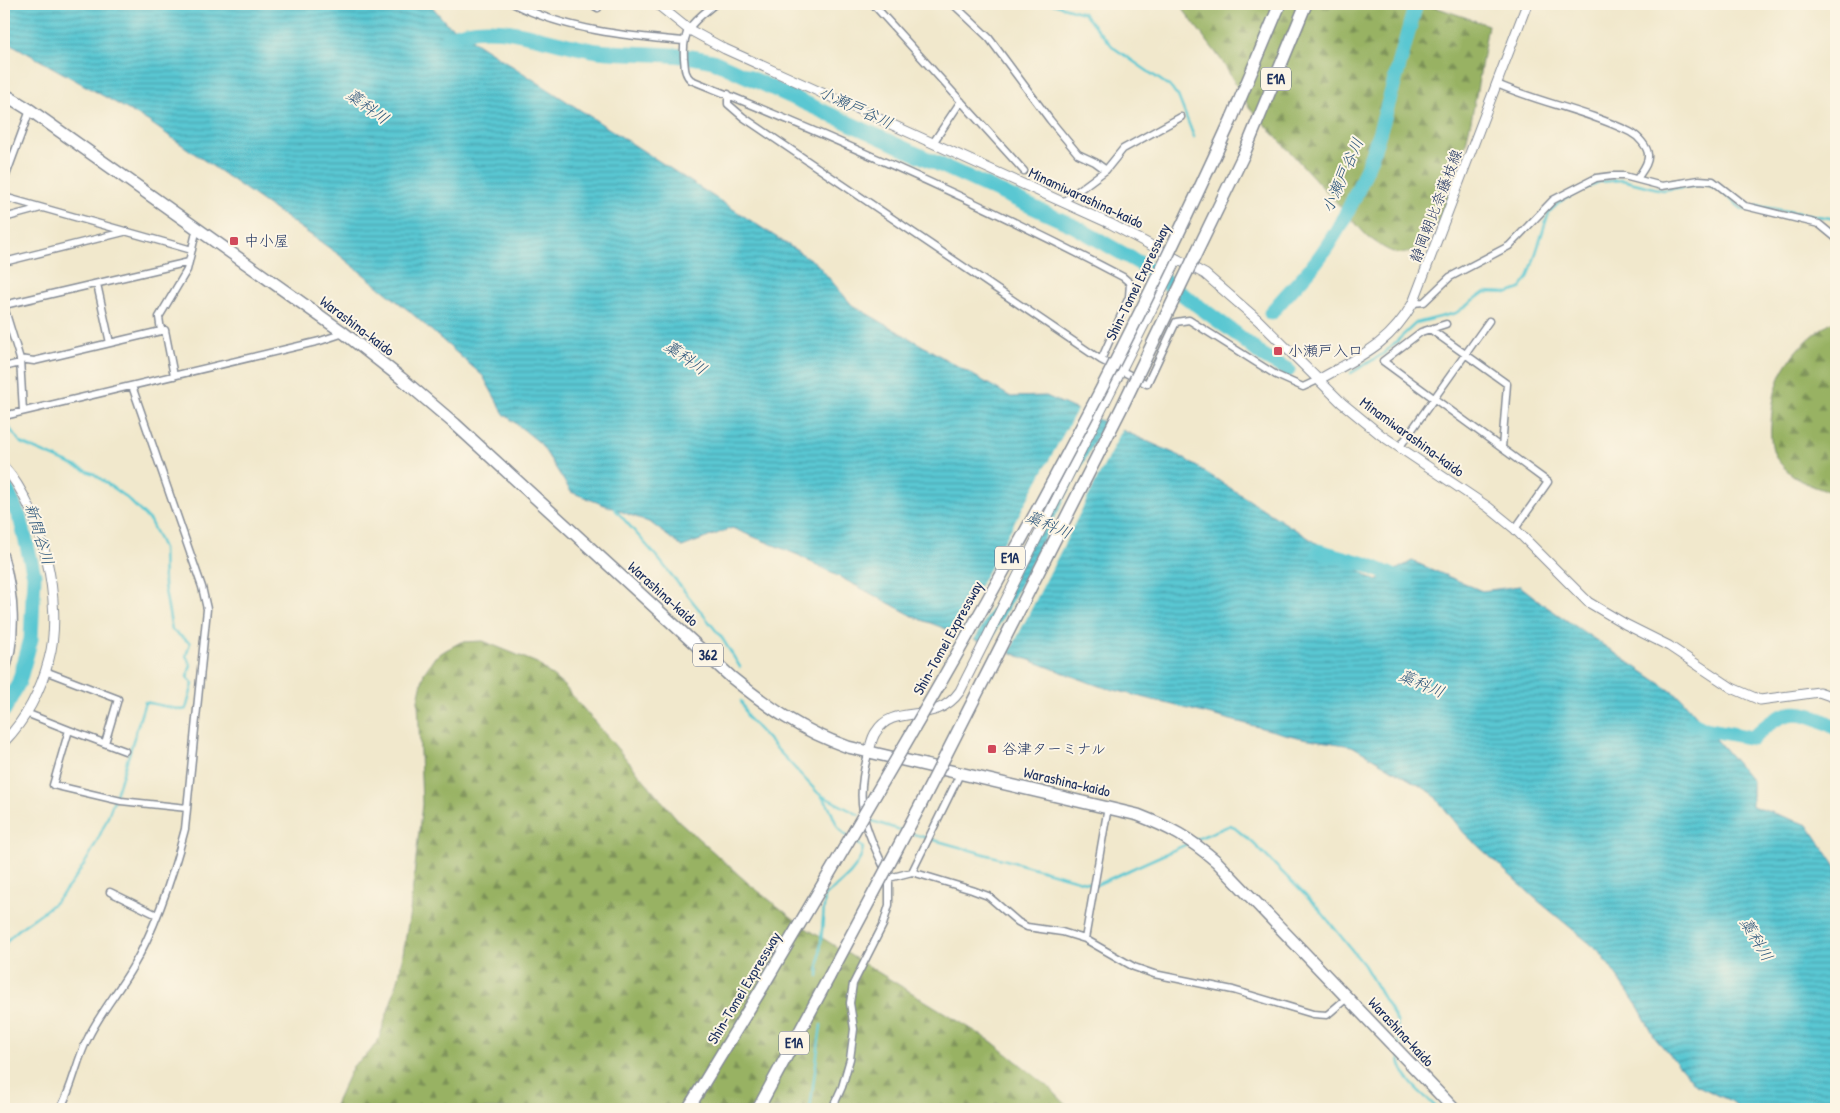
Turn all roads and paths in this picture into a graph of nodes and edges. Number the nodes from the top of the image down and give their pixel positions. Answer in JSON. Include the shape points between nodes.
{"nodes":[{"id":1,"x":514,"y":4,"type":"edge"},
{"id":2,"x":591,"y":4,"type":"edge"},
{"id":3,"x":657,"y":4,"type":"edge"},
{"id":4,"x":715,"y":4,"type":"edge"},
{"id":5,"x":873,"y":4,"type":"edge"},
{"id":6,"x":952,"y":4,"type":"edge"},
{"id":7,"x":1280,"y":4,"type":"edge"},
{"id":8,"x":1306,"y":4,"type":"edge"},
{"id":9,"x":1311,"y":4,"type":"edge"},
{"id":10,"x":1527,"y":4,"type":"edge"},
{"id":11,"x":598,"y":8,"type":"dead end"},
{"id":12,"x":688,"y":29,"type":"junction"},
{"id":13,"x":683,"y":41,"type":"junction"},
{"id":14,"x":1277,"y":78,"type":"junction"},
{"id":15,"x":1497,"y":84,"type":"junction"},
{"id":16,"x":4,"y":94,"type":"edge"},
{"id":17,"x":728,"y":94,"type":"junction"},
{"id":18,"x":961,"y":101,"type":"junction"},
{"id":19,"x":30,"y":110,"type":"junction"},
{"id":20,"x":1181,"y":117,"type":"dead end"},
{"id":21,"x":933,"y":143,"type":"junction"},
{"id":22,"x":1106,"y":170,"type":"junction"},
{"id":23,"x":1024,"y":171,"type":"dead end"},
{"id":24,"x":1637,"y":179,"type":"junction"},
{"id":25,"x":4,"y":181,"type":"edge"},
{"id":26,"x":4,"y":197,"type":"edge"},
{"id":27,"x":1064,"y":202,"type":"junction"},
{"id":28,"x":41,"y":208,"type":"junction"},
{"id":29,"x":4,"y":218,"type":"edge"},
{"id":30,"x":196,"y":228,"type":"junction"},
{"id":31,"x":126,"y":231,"type":"junction"},
{"id":32,"x":1836,"y":238,"type":"edge"},
{"id":33,"x":192,"y":250,"type":"junction"},
{"id":34,"x":1177,"y":259,"type":"junction"},
{"id":35,"x":4,"y":262,"type":"edge"},
{"id":36,"x":189,"y":262,"type":"junction"},
{"id":37,"x":97,"y":284,"type":"junction"},
{"id":38,"x":1413,"y":303,"type":"junction"},
{"id":39,"x":4,"y":306,"type":"edge"},
{"id":40,"x":5,"y":321,"type":"edge"},
{"id":41,"x":1489,"y":321,"type":"dead end"},
{"id":42,"x":1446,"y":324,"type":"dead end"},
{"id":43,"x":1430,"y":329,"type":"junction"},
{"id":44,"x":161,"y":331,"type":"junction"},
{"id":45,"x":344,"y":333,"type":"junction"},
{"id":46,"x":110,"y":343,"type":"junction"},
{"id":47,"x":1465,"y":354,"type":"junction"},
{"id":48,"x":1101,"y":360,"type":"junction"},
{"id":49,"x":20,"y":361,"type":"junction"},
{"id":50,"x":4,"y":367,"type":"edge"},
{"id":51,"x":1121,"y":370,"type":"junction"},
{"id":52,"x":174,"y":376,"type":"junction"},
{"id":53,"x":1320,"y":380,"type":"junction"},
{"id":54,"x":132,"y":386,"type":"junction"},
{"id":55,"x":1434,"y":398,"type":"junction"},
{"id":56,"x":23,"y":411,"type":"junction"},
{"id":57,"x":4,"y":416,"type":"edge"},
{"id":58,"x":1400,"y":448,"type":"junction"},
{"id":59,"x":1502,"y":448,"type":"junction"},
{"id":60,"x":4,"y":467,"type":"edge"},
{"id":61,"x":1515,"y":529,"type":"junction"},
{"id":62,"x":4,"y":555,"type":"edge"},
{"id":63,"x":45,"y":671,"type":"junction"},
{"id":64,"x":4,"y":676,"type":"edge"},
{"id":65,"x":1836,"y":698,"type":"edge"},
{"id":66,"x":26,"y":713,"type":"junction"},
{"id":67,"x":69,"y":730,"type":"junction"},
{"id":68,"x":4,"y":742,"type":"edge"},
{"id":69,"x":105,"y":744,"type":"junction"},
{"id":70,"x":125,"y":751,"type":"dead end"},
{"id":71,"x":869,"y":751,"type":"junction"},
{"id":72,"x":961,"y":772,"type":"junction"},
{"id":73,"x":1108,"y":807,"type":"junction"},
{"id":74,"x":187,"y":808,"type":"junction"},
{"id":75,"x":912,"y":872,"type":"junction"},
{"id":76,"x":889,"y":878,"type":"junction"},
{"id":77,"x":110,"y":892,"type":"dead end"},
{"id":78,"x":157,"y":915,"type":"junction"},
{"id":79,"x":1085,"y":939,"type":"junction"},
{"id":80,"x":1348,"y":998,"type":"junction"},
{"id":81,"x":60,"y":1109,"type":"edge"},
{"id":82,"x":688,"y":1109,"type":"edge"},
{"id":83,"x":758,"y":1109,"type":"edge"},
{"id":84,"x":832,"y":1109,"type":"edge"},
{"id":85,"x":1454,"y":1109,"type":"edge"}],
"edges":[{"from":1,"to":13,"type":"street","via":[[545,17],[598,31]]},
{"from":2,"to":11,"type":"street"},
{"from":3,"to":12,"type":"main road","name":"Minamiwarashina-kaido"},
{"from":4,"to":12,"type":"street"},
{"from":5,"to":18,"type":"street"},
{"from":6,"to":22,"type":"street","via":[[989,38],[1078,154]]},
{"from":7,"to":82,"type":"highway","name":"Shin-Tomei Expressway","number":"E1A","bridge":true,"via":[[1232,118],[1151,291],[1044,497],[893,765]]},
{"from":8,"to":14,"type":"highway","number":"E1A"},
{"from":9,"to":14,"type":"highway"},
{"from":10,"to":15,"type":"main road","name":"静岡朝比奈藤枝線"},
{"from":12,"to":13,"type":"street"},
{"from":12,"to":21,"type":"main road","name":"Minamiwarashina-kaido","via":[[725,49]]},
{"from":13,"to":17,"type":"street","via":[[686,76]]},
{"from":14,"to":83,"type":"highway","number":"E1A","bridge":true,"via":[[1244,154],[1121,409],[918,808]]},
{"from":15,"to":24,"type":"street","via":[[1632,133],[1649,155]]},
{"from":15,"to":38,"type":"main road","name":"静岡朝比奈藤枝線"},
{"from":16,"to":19,"type":"highway","name":"Warashina-kaido","number":"362"},
{"from":17,"to":48,"type":"street","via":[[728,104],[743,117]]},
{"from":17,"to":48,"type":"street","via":[[1040,233],[1123,277],[1131,290]]},
{"from":18,"to":21,"type":"street"},
{"from":18,"to":23,"type":"street"},
{"from":19,"to":25,"type":"street"},
{"from":19,"to":30,"type":"highway","name":"Warashina-kaido","number":"362"},
{"from":20,"to":22,"type":"street","via":[[1123,148]]},
{"from":21,"to":27,"type":"main road","name":"Minamiwarashina-kaido"},
{"from":22,"to":27,"type":"street"},
{"from":24,"to":32,"type":"street","via":[[1662,186],[1713,181],[1745,206],[1819,224]]},
{"from":24,"to":38,"type":"street","via":[[1624,176],[1596,178],[1563,194],[1543,209],[1509,246],[1450,277],[1424,302]]},
{"from":26,"to":28,"type":"street"},
{"from":27,"to":34,"type":"main road","name":"Minamiwarashina-kaido"},
{"from":28,"to":29,"type":"street"},
{"from":28,"to":31,"type":"street"},
{"from":30,"to":33,"type":"street"},
{"from":30,"to":45,"type":"highway","name":"Warashina-kaido","number":"362"},
{"from":31,"to":33,"type":"street"},
{"from":31,"to":35,"type":"street"},
{"from":33,"to":36,"type":"street"},
{"from":34,"to":51,"type":"main road"},
{"from":34,"to":53,"type":"main road","name":"Minamiwarashina-kaido","via":[[1205,274]]},
{"from":36,"to":37,"type":"street"},
{"from":36,"to":44,"type":"street","via":[[159,316]]},
{"from":37,"to":39,"type":"street"},
{"from":37,"to":46,"type":"street"},
{"from":38,"to":53,"type":"main road","name":"静岡朝比奈藤枝線","via":[[1402,322],[1385,340]]},
{"from":39,"to":40,"type":"street"},
{"from":40,"to":49,"type":"street"},
{"from":41,"to":47,"type":"street"},
{"from":42,"to":43,"type":"street"},
{"from":43,"to":47,"type":"street"},
{"from":43,"to":55,"type":"street","via":[[1421,332],[1383,361]]},
{"from":44,"to":46,"type":"street"},
{"from":44,"to":52,"type":"street","via":[[165,330]]},
{"from":45,"to":52,"type":"street"},
{"from":45,"to":71,"type":"highway","name":"Warashina-kaido","number":"362","via":[[455,424],[724,670],[774,711],[826,739]]},
{"from":46,"to":49,"type":"street","via":[[34,361]]},
{"from":47,"to":55,"type":"street"},
{"from":47,"to":59,"type":"street","via":[[1507,384]]},
{"from":48,"to":51,"type":"street"},
{"from":49,"to":50,"type":"street"},
{"from":49,"to":56,"type":"street"},
{"from":51,"to":53,"type":"street","via":[[1147,384],[1176,322],[1189,320],[1276,375],[1303,387]]},
{"from":51,"to":71,"type":"main road","via":[[953,702],[939,710],[906,714],[889,720],[876,732]]},
{"from":52,"to":54,"type":"street"},
{"from":53,"to":58,"type":"main road","name":"Minamiwarashina-kaido","via":[[1342,403]]},
{"from":54,"to":56,"type":"street"},
{"from":54,"to":74,"type":"street","via":[[207,609]]},
{"from":55,"to":58,"type":"street"},
{"from":55,"to":59,"type":"street"},
{"from":56,"to":57,"type":"street"},
{"from":58,"to":61,"type":"main road","name":"Minamiwarashina-kaido"},
{"from":59,"to":61,"type":"street","via":[[1548,482]]},
{"from":60,"to":63,"type":"main road","via":[[23,494],[41,535],[46,558],[53,634]]},
{"from":61,"to":65,"type":"main road","name":"Minamiwarashina-kaido","via":[[1588,602],[1669,646],[1732,688],[1760,700],[1819,692]]},
{"from":62,"to":64,"type":"street","via":[[9,572],[14,625],[10,661]]},
{"from":63,"to":66,"type":"main road"},
{"from":63,"to":69,"type":"street","via":[[118,699]]},
{"from":66,"to":67,"type":"street"},
{"from":66,"to":68,"type":"main road"},
{"from":67,"to":69,"type":"street"},
{"from":67,"to":74,"type":"street","via":[[53,785],[121,801]]},
{"from":69,"to":70,"type":"street"},
{"from":71,"to":72,"type":"highway","name":"Warashina-kaido","number":"362"},
{"from":71,"to":76,"type":"street","via":[[863,770],[861,810],[866,830]]},
{"from":72,"to":73,"type":"highway","name":"Warashina-kaido","number":"362"},
{"from":72,"to":75,"type":"street"},
{"from":73,"to":79,"type":"street"},
{"from":73,"to":80,"type":"highway","name":"Warashina-kaido","number":"362","via":[[1172,828],[1198,846]]},
{"from":74,"to":78,"type":"street","via":[[177,860]]},
{"from":75,"to":76,"type":"street"},
{"from":75,"to":79,"type":"street","via":[[988,896],[1027,927]]},
{"from":76,"to":84,"type":"street","via":[[889,905],[883,925],[853,984],[850,1003],[854,1029],[850,1059]]},
{"from":77,"to":78,"type":"street"},
{"from":78,"to":81,"type":"street","via":[[133,967],[87,1040]]},
{"from":79,"to":80,"type":"street","via":[[1134,967],[1154,974],[1233,990],[1312,1014],[1327,1015]]},
{"from":80,"to":85,"type":"highway","name":"Warashina-kaido","number":"362"}]}
